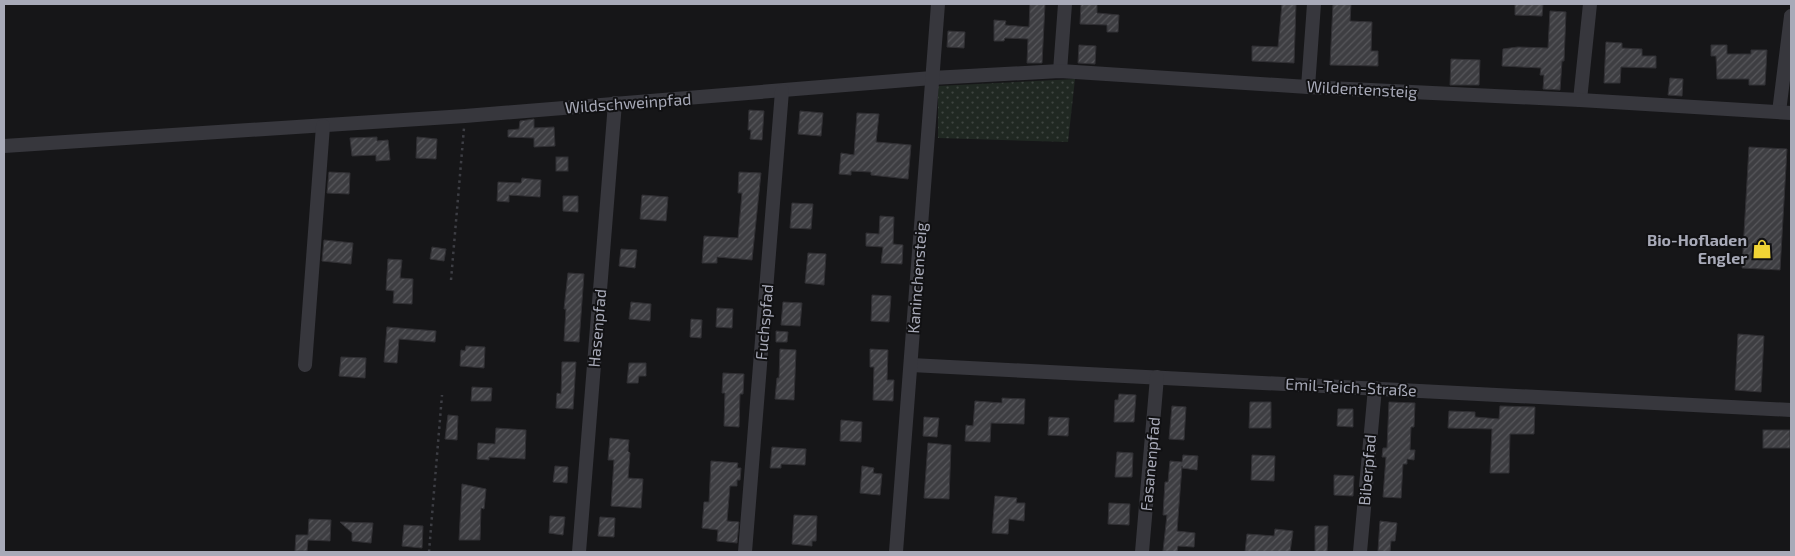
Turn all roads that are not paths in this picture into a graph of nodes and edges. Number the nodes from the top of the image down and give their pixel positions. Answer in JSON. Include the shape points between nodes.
{"nodes":[{"id":1,"x":938,"y":4,"type":"edge"},
{"id":2,"x":1064,"y":4,"type":"edge"},
{"id":3,"x":1314,"y":4,"type":"edge"},
{"id":4,"x":1590,"y":4,"type":"edge"},
{"id":5,"x":1791,"y":16,"type":"edge"},
{"id":6,"x":1060,"y":71,"type":"junction"},
{"id":7,"x":932,"y":78,"type":"junction"},
{"id":8,"x":1308,"y":87,"type":"junction"},
{"id":9,"x":782,"y":91,"type":"junction"},
{"id":10,"x":1580,"y":100,"type":"junction"},
{"id":11,"x":615,"y":103,"type":"junction"},
{"id":12,"x":1785,"y":112,"type":"edge"},
{"id":13,"x":323,"y":126,"type":"junction"},
{"id":14,"x":4,"y":146,"type":"edge"},
{"id":15,"x":304,"y":365,"type":"dead end"},
{"id":16,"x":911,"y":365,"type":"junction"},
{"id":17,"x":1158,"y":377,"type":"junction"},
{"id":18,"x":1375,"y":388,"type":"junction"},
{"id":19,"x":1791,"y":410,"type":"edge"},
{"id":20,"x":579,"y":552,"type":"edge"},
{"id":21,"x":745,"y":552,"type":"edge"},
{"id":22,"x":896,"y":552,"type":"edge"},
{"id":23,"x":1142,"y":552,"type":"edge"},
{"id":24,"x":1360,"y":552,"type":"edge"}],
"edges":[{"from":1,"to":7,"type":"street","name":"Kaninchensteig"},
{"from":2,"to":6,"type":"street"},
{"from":3,"to":8,"type":"street"},
{"from":4,"to":10,"type":"street"},
{"from":5,"to":12,"type":"street"},
{"from":6,"to":7,"type":"street","name":"Wildentensteig"},
{"from":6,"to":8,"type":"street","name":"Wildentensteig"},
{"from":7,"to":9,"type":"street","name":"Wildschweinpfad"},
{"from":7,"to":16,"type":"street","name":"Kaninchensteig"},
{"from":8,"to":10,"type":"street","name":"Wildentensteig"},
{"from":9,"to":11,"type":"street","name":"Wildschweinpfad"},
{"from":9,"to":21,"type":"street","name":"Fuchspfad"},
{"from":10,"to":12,"type":"street","name":"Wildentensteig"},
{"from":11,"to":13,"type":"street","name":"Wildschweinpfad"},
{"from":11,"to":20,"type":"street","name":"Hasenpfad"},
{"from":13,"to":14,"type":"street","name":"Wildschweinpfad"},
{"from":13,"to":15,"type":"street"},
{"from":16,"to":17,"type":"street","name":"Emil-Teich-Straße"},
{"from":16,"to":22,"type":"street","name":"Kaninchensteig"},
{"from":17,"to":18,"type":"street","name":"Emil-Teich-Straße"},
{"from":17,"to":23,"type":"street","name":"Fasanenpfad"},
{"from":18,"to":19,"type":"street","name":"Emil-Teich-Straße"},
{"from":18,"to":24,"type":"street","name":"Biberpfad"}]}
